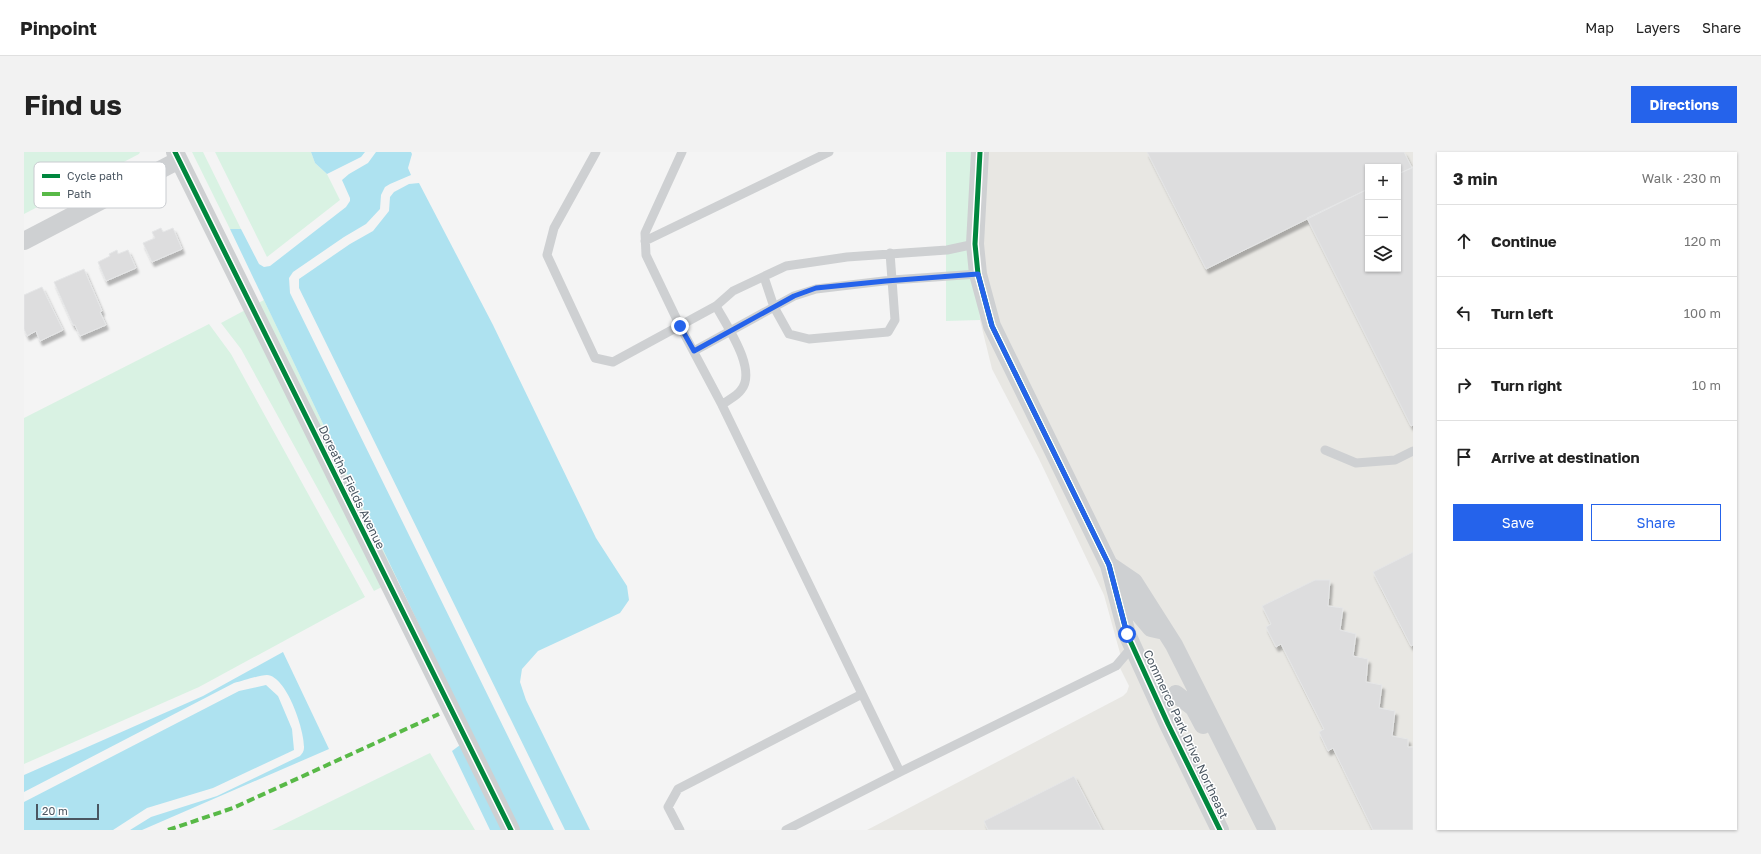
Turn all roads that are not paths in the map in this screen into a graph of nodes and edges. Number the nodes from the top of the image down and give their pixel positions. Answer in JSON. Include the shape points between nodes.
{"nodes":[{"id":1,"x":596,"y":152,"type":"edge"},
{"id":2,"x":682,"y":152,"type":"edge"},
{"id":3,"x":829,"y":152,"type":"edge"},
{"id":4,"x":980,"y":152,"type":"edge"},
{"id":5,"x":177,"y":156,"type":"edge"},
{"id":6,"x":166,"y":162,"type":"edge"},
{"id":7,"x":83,"y":208,"type":"edge"},
{"id":8,"x":24,"y":241,"type":"edge"},
{"id":9,"x":645,"y":242,"type":"junction"},
{"id":10,"x":975,"y":244,"type":"junction"},
{"id":11,"x":890,"y":254,"type":"junction"},
{"id":12,"x":978,"y":274,"type":"junction"},
{"id":13,"x":764,"y":277,"type":"junction"},
{"id":14,"x":892,"y":280,"type":"junction"},
{"id":15,"x":716,"y":306,"type":"junction"},
{"id":16,"x":774,"y":307,"type":"junction"},
{"id":17,"x":680,"y":326,"type":"junction"},
{"id":18,"x":730,"y":332,"type":"junction"},
{"id":19,"x":694,"y":351,"type":"junction"},
{"id":20,"x":722,"y":405,"type":"junction"},
{"id":21,"x":1325,"y":450,"type":"dead end"},
{"id":22,"x":1413,"y":451,"type":"edge"},
{"id":23,"x":1109,"y":565,"type":"junction"},
{"id":24,"x":1133,"y":646,"type":"junction"},
{"id":25,"x":1192,"y":682,"type":"junction"},
{"id":26,"x":862,"y":694,"type":"junction"},
{"id":27,"x":1176,"y":694,"type":"junction"},
{"id":28,"x":1158,"y":702,"type":"junction"},
{"id":29,"x":900,"y":772,"type":"junction"},
{"id":30,"x":1263,"y":823,"type":"edge"},
{"id":31,"x":511,"y":830,"type":"edge"},
{"id":32,"x":680,"y":830,"type":"edge"},
{"id":33,"x":786,"y":830,"type":"edge"},
{"id":34,"x":1220,"y":830,"type":"edge"}],
"edges":[{"from":1,"to":17,"type":"lane","via":[[554,228],[547,255],[595,358],[613,362]]},
{"from":2,"to":9,"type":"lane","via":[[645,233]]},
{"from":3,"to":9,"type":"lane"},
{"from":4,"to":10,"type":"street","name":"Commerce Park Drive Northeast"},
{"from":5,"to":6,"type":"street"},
{"from":5,"to":31,"type":"street","name":"Doreatha Fields Avenue"},
{"from":7,"to":8,"type":"street"},
{"from":9,"to":17,"type":"lane","via":[[646,255]]},
{"from":10,"to":11,"type":"lane","via":[[947,250]]},
{"from":10,"to":12,"type":"street","name":"Commerce Park Drive Northeast"},
{"from":11,"to":13,"type":"lane","via":[[847,256],[786,266]]},
{"from":11,"to":14,"type":"lane"},
{"from":12,"to":14,"type":"lane"},
{"from":12,"to":23,"type":"street","name":"Commerce Park Drive Northeast","via":[[992,326]]},
{"from":13,"to":15,"type":"lane","via":[[733,291]]},
{"from":13,"to":16,"type":"lane"},
{"from":14,"to":16,"type":"lane","via":[[816,288]]},
{"from":14,"to":16,"type":"lane","via":[[896,320],[888,332],[809,339],[789,334]]},
{"from":15,"to":17,"type":"lane"},
{"from":15,"to":18,"type":"lane"},
{"from":16,"to":18,"type":"lane"},
{"from":17,"to":19,"type":"lane"},
{"from":18,"to":19,"type":"lane"},
{"from":18,"to":20,"type":"lane","via":[[742,354],[747,371],[742,390]]},
{"from":19,"to":20,"type":"lane"},
{"from":20,"to":26,"type":"lane"},
{"from":21,"to":22,"type":"lane","via":[[1356,463],[1395,460]]},
{"from":23,"to":24,"type":"street","name":"Commerce Park Drive Northeast","via":[[1127,634]]},
{"from":23,"to":25,"type":"street","name":"Commerce Park Drive Northeast","via":[[1134,582],[1174,645]]},
{"from":24,"to":28,"type":"street","name":"Commerce Park Drive Northeast"},
{"from":24,"to":29,"type":"lane","via":[[1116,666]]},
{"from":25,"to":27,"type":"street"},
{"from":25,"to":30,"type":"street","name":"Commerce Park Drive Northeast"},
{"from":26,"to":29,"type":"lane"},
{"from":26,"to":32,"type":"lane","via":[[678,788],[668,807]]},
{"from":27,"to":28,"type":"street"},
{"from":27,"to":30,"type":"street","via":[[1194,708],[1240,798]]},
{"from":28,"to":34,"type":"street","name":"Commerce Park Drive Northeast"},
{"from":29,"to":33,"type":"lane"}]}
